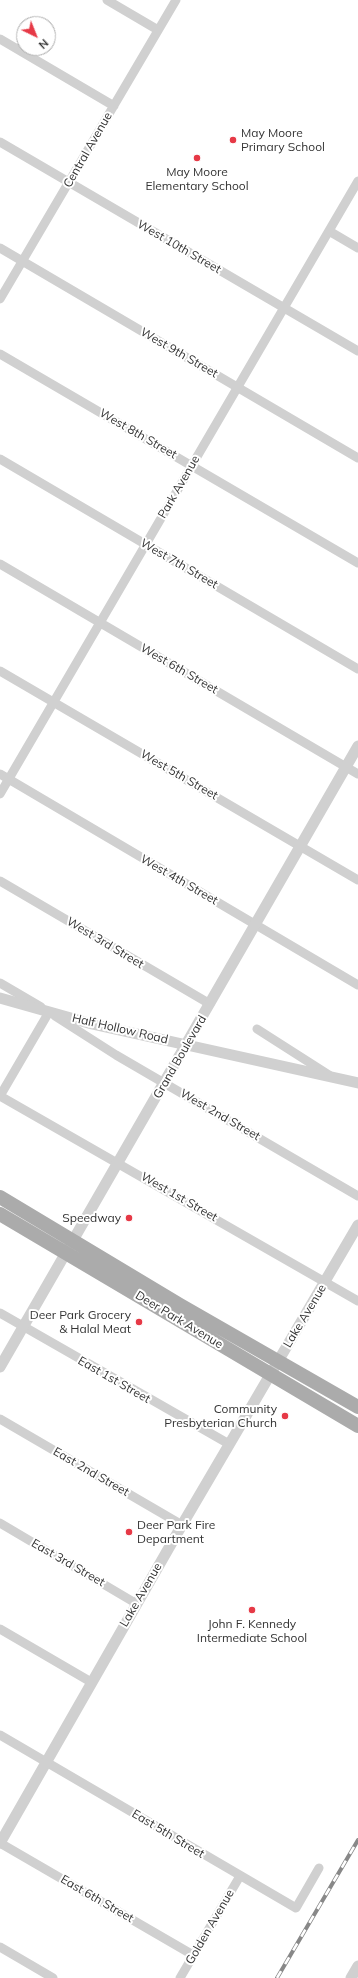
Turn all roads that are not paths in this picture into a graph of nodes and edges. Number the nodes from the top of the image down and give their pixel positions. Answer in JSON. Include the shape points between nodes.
{"nodes":[{"id":1,"x":107,"y":0,"type":"edge"},
{"id":2,"x":176,"y":0,"type":"edge"},
{"id":3,"x":158,"y":30,"type":"junction"},
{"id":4,"x":0,"y":39,"type":"edge"},
{"id":5,"x":114,"y":106,"type":"junction"},
{"id":6,"x":0,"y":142,"type":"edge"},
{"id":7,"x":358,"y":181,"type":"edge"},
{"id":8,"x":69,"y":183,"type":"junction"},
{"id":9,"x":329,"y":231,"type":"junction"},
{"id":10,"x":0,"y":248,"type":"edge"},
{"id":11,"x":358,"y":248,"type":"edge"},
{"id":12,"x":22,"y":261,"type":"junction"},
{"id":13,"x":0,"y":300,"type":"edge"},
{"id":14,"x":284,"y":308,"type":"junction"},
{"id":15,"x":358,"y":351,"type":"edge"},
{"id":16,"x":0,"y":354,"type":"edge"},
{"id":17,"x":238,"y":387,"type":"junction"},
{"id":18,"x":358,"y":458,"type":"edge"},
{"id":19,"x":0,"y":459,"type":"edge"},
{"id":20,"x":191,"y":465,"type":"junction"},
{"id":21,"x":146,"y":545,"type":"junction"},
{"id":22,"x":358,"y":563,"type":"edge"},
{"id":23,"x":0,"y":564,"type":"edge"},
{"id":24,"x":99,"y":622,"type":"junction"},
{"id":25,"x":358,"y":669,"type":"edge"},
{"id":26,"x":0,"y":670,"type":"edge"},
{"id":27,"x":54,"y":702,"type":"junction"},
{"id":28,"x":358,"y":746,"type":"edge"},
{"id":29,"x":346,"y":767,"type":"junction"},
{"id":30,"x":0,"y":774,"type":"edge"},
{"id":31,"x":358,"y":774,"type":"edge"},
{"id":32,"x":8,"y":779,"type":"junction"},
{"id":33,"x":0,"y":794,"type":"edge"},
{"id":34,"x":300,"y":846,"type":"junction"},
{"id":35,"x":358,"y":880,"type":"edge"},
{"id":36,"x":0,"y":881,"type":"edge"},
{"id":37,"x":255,"y":924,"type":"junction"},
{"id":38,"x":0,"y":983,"type":"edge"},
{"id":39,"x":358,"y":985,"type":"edge"},
{"id":40,"x":0,"y":998,"type":"edge"},
{"id":41,"x":210,"y":1004,"type":"junction"},
{"id":42,"x":49,"y":1012,"type":"junction"},
{"id":43,"x":257,"y":1029,"type":"dead end"},
{"id":44,"x":187,"y":1044,"type":"junction"},
{"id":45,"x":332,"y":1077,"type":"junction"},
{"id":46,"x":165,"y":1083,"type":"junction"},
{"id":47,"x":358,"y":1083,"type":"edge"},
{"id":48,"x":0,"y":1096,"type":"edge"},
{"id":49,"x":119,"y":1162,"type":"junction"},
{"id":50,"x":358,"y":1196,"type":"edge"},
{"id":51,"x":0,"y":1197,"type":"edge"},
{"id":52,"x":0,"y":1214,"type":"edge"},
{"id":53,"x":358,"y":1225,"type":"edge"},
{"id":54,"x":70,"y":1246,"type":"junction"},
{"id":55,"x":326,"y":1282,"type":"junction"},
{"id":56,"x":358,"y":1301,"type":"edge"},
{"id":57,"x":0,"y":1313,"type":"edge"},
{"id":58,"x":23,"y":1327,"type":"junction"},
{"id":59,"x":278,"y":1361,"type":"junction"},
{"id":60,"x":0,"y":1367,"type":"edge"},
{"id":61,"x":270,"y":1375,"type":"junction"},
{"id":62,"x":358,"y":1407,"type":"edge"},
{"id":63,"x":0,"y":1419,"type":"edge"},
{"id":64,"x":358,"y":1426,"type":"edge"},
{"id":65,"x":229,"y":1444,"type":"junction"},
{"id":66,"x":0,"y":1523,"type":"edge"},
{"id":67,"x":182,"y":1525,"type":"junction"},
{"id":68,"x":136,"y":1604,"type":"junction"},
{"id":69,"x":0,"y":1629,"type":"edge"},
{"id":70,"x":91,"y":1682,"type":"junction"},
{"id":71,"x":0,"y":1735,"type":"edge"},
{"id":72,"x":46,"y":1762,"type":"junction"},
{"id":73,"x":0,"y":1843,"type":"edge"},
{"id":74,"x":319,"y":1868,"type":"dead end"},
{"id":75,"x":240,"y":1876,"type":"junction"},
{"id":76,"x":0,"y":1947,"type":"edge"},
{"id":77,"x":194,"y":1955,"type":"junction"},
{"id":78,"x":358,"y":1966,"type":"edge"},
{"id":79,"x":53,"y":1978,"type":"edge"},
{"id":80,"x":180,"y":1978,"type":"edge"},
{"id":81,"x":351,"y":1978,"type":"edge"}],
"edges":[{"from":1,"to":3,"type":"street"},
{"from":2,"to":3,"type":"street","name":"Central Avenue"},
{"from":3,"to":5,"type":"street","name":"Central Avenue"},
{"from":4,"to":5,"type":"street"},
{"from":5,"to":8,"type":"street","name":"Central Avenue"},
{"from":6,"to":8,"type":"street","name":"West 10th Street"},
{"from":7,"to":9,"type":"street","name":"Park Avenue"},
{"from":8,"to":12,"type":"street","name":"Central Avenue"},
{"from":8,"to":14,"type":"street","name":"West 10th Street"},
{"from":9,"to":11,"type":"street"},
{"from":9,"to":14,"type":"street","name":"Park Avenue"},
{"from":10,"to":12,"type":"street","name":"West 9th Street"},
{"from":12,"to":13,"type":"street","name":"Central Avenue"},
{"from":12,"to":17,"type":"street","name":"West 9th Street"},
{"from":14,"to":15,"type":"street","name":"West 10th Street"},
{"from":14,"to":17,"type":"street","name":"Park Avenue"},
{"from":16,"to":20,"type":"street","name":"West 8th Street"},
{"from":17,"to":18,"type":"street","name":"West 9th Street"},
{"from":17,"to":20,"type":"street","name":"Park Avenue"},
{"from":19,"to":21,"type":"street","name":"West 7th Street"},
{"from":20,"to":21,"type":"street","name":"Park Avenue"},
{"from":20,"to":22,"type":"street","name":"West 8th Street"},
{"from":21,"to":24,"type":"street","name":"Park Avenue"},
{"from":21,"to":25,"type":"street","name":"West 7th Street"},
{"from":23,"to":24,"type":"street","name":"West 6th Street"},
{"from":24,"to":27,"type":"street","name":"Park Avenue"},
{"from":24,"to":29,"type":"street","name":"West 6th Street"},
{"from":26,"to":27,"type":"street","name":"West 5th Street"},
{"from":27,"to":32,"type":"street","name":"Park Avenue"},
{"from":27,"to":34,"type":"street","name":"West 5th Street"},
{"from":28,"to":29,"type":"street","name":"Grand Boulevard"},
{"from":29,"to":31,"type":"street","name":"West 6th Street"},
{"from":29,"to":34,"type":"street","name":"Grand Boulevard"},
{"from":30,"to":32,"type":"street","name":"West 4th Street"},
{"from":32,"to":33,"type":"street","name":"Park Avenue"},
{"from":32,"to":37,"type":"street","name":"West 4th Street"},
{"from":34,"to":35,"type":"street","name":"West 5th Street"},
{"from":34,"to":37,"type":"street","name":"Grand Boulevard"},
{"from":36,"to":41,"type":"street","name":"West 3rd Street"},
{"from":37,"to":39,"type":"street","name":"West 4th Street"},
{"from":37,"to":41,"type":"street","name":"Grand Boulevard"},
{"from":38,"to":42,"type":"street","name":"West 2nd Street"},
{"from":40,"to":42,"type":"street","name":"Half Hollow Road"},
{"from":41,"to":44,"type":"street","name":"Grand Boulevard"},
{"from":42,"to":44,"type":"street","name":"Half Hollow Road"},
{"from":42,"to":46,"type":"street","name":"West 2nd Street"},
{"from":42,"to":48,"type":"street"},
{"from":43,"to":45,"type":"street"},
{"from":44,"to":45,"type":"street","name":"Half Hollow Road"},
{"from":44,"to":46,"type":"street","name":"Grand Boulevard"},
{"from":45,"to":47,"type":"street","name":"Half Hollow Road"},
{"from":46,"to":49,"type":"street","name":"Grand Boulevard"},
{"from":46,"to":50,"type":"street","name":"West 2nd Street"},
{"from":48,"to":49,"type":"street","name":"West 1st Street"},
{"from":49,"to":54,"type":"street","name":"Grand Boulevard"},
{"from":49,"to":55,"type":"street","name":"West 1st Street"},
{"from":51,"to":54,"type":"main road","name":"Deer Park Avenue"},
{"from":52,"to":54,"type":"main road","name":"Deer Park Avenue"},
{"from":53,"to":55,"type":"street","name":"Lake Avenue"},
{"from":54,"to":58,"type":"street","name":"Grand Boulevard"},
{"from":54,"to":59,"type":"main road","name":"Deer Park Avenue"},
{"from":54,"to":61,"type":"main road","name":"Deer Park Avenue"},
{"from":55,"to":56,"type":"street","name":"West 1st Street"},
{"from":55,"to":59,"type":"street","name":"Lake Avenue"},
{"from":57,"to":58,"type":"street","name":"East 1st Street"},
{"from":58,"to":60,"type":"street","name":"Grand Boulevard"},
{"from":58,"to":65,"type":"street","name":"East 1st Street"},
{"from":59,"to":61,"type":"street","name":"Lake Avenue"},
{"from":59,"to":62,"type":"main road","name":"Deer Park Avenue"},
{"from":61,"to":64,"type":"main road","name":"Deer Park Avenue"},
{"from":61,"to":65,"type":"street","name":"Lake Avenue"},
{"from":63,"to":67,"type":"street","name":"East 2nd Street"},
{"from":65,"to":67,"type":"street","name":"Lake Avenue"},
{"from":66,"to":68,"type":"street","name":"East 3rd Street"},
{"from":67,"to":68,"type":"street","name":"Lake Avenue"},
{"from":68,"to":70,"type":"street","name":"Lake Avenue"},
{"from":69,"to":70,"type":"street"},
{"from":70,"to":72,"type":"street","name":"Lake Avenue"},
{"from":71,"to":72,"type":"street","name":"East 5th Street"},
{"from":72,"to":73,"type":"street","name":"Lake Avenue"},
{"from":72,"to":75,"type":"street","name":"East 5th Street"},
{"from":73,"to":77,"type":"street","name":"East 6th Street"},
{"from":74,"to":75,"type":"street","name":"East 5th Street","via":[[296,1908]]},
{"from":75,"to":77,"type":"street","name":"Golden Avenue"},
{"from":76,"to":79,"type":"street"},
{"from":77,"to":80,"type":"street","name":"Golden Avenue"},
{"from":78,"to":81,"type":"street"}]}
